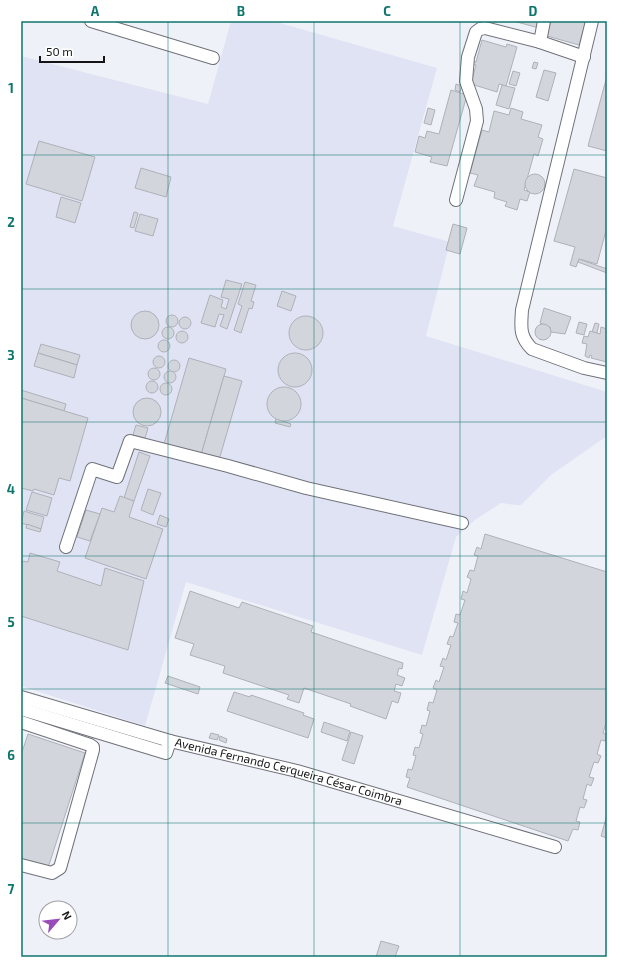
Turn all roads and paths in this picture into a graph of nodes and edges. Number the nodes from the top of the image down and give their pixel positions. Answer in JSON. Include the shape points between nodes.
{"nodes":[{"id":1,"x":91,"y":21,"type":"edge"},
{"id":2,"x":544,"y":21,"type":"edge"},
{"id":3,"x":592,"y":21,"type":"edge"},
{"id":4,"x":540,"y":42,"type":"junction"},
{"id":5,"x":584,"y":57,"type":"junction"},
{"id":6,"x":213,"y":58,"type":"dead end"},
{"id":7,"x":456,"y":200,"type":"dead end"},
{"id":8,"x":607,"y":373,"type":"edge"},
{"id":9,"x":462,"y":523,"type":"dead end"},
{"id":10,"x":66,"y":547,"type":"dead end"},
{"id":11,"x":21,"y":697,"type":"edge"},
{"id":12,"x":21,"y":709,"type":"edge"},
{"id":13,"x":22,"y":726,"type":"edge"},
{"id":14,"x":170,"y":740,"type":"junction"},
{"id":15,"x":555,"y":847,"type":"dead end"},
{"id":16,"x":21,"y":865,"type":"edge"}],
"edges":[{"from":1,"to":6,"type":"street"},
{"from":2,"to":4,"type":"street"},
{"from":3,"to":5,"type":"street"},
{"from":4,"to":5,"type":"street"},
{"from":4,"to":7,"type":"street","via":[[485,28],[476,32],[468,57],[466,81],[476,109],[477,121]]},
{"from":5,"to":8,"type":"street","via":[[522,310],[521,333],[532,349],[584,368]]},
{"from":9,"to":10,"type":"street","via":[[306,488],[130,441],[117,477],[92,469]]},
{"from":11,"to":14,"type":"street","name":"Avenida Fernando Cerqueira César Coimbra"},
{"from":12,"to":14,"type":"street","via":[[166,753]]},
{"from":13,"to":16,"type":"street","via":[[90,745],[93,750],[60,868],[52,873]]},
{"from":14,"to":15,"type":"street","name":"Avenida Fernando Cerqueira César Coimbra","via":[[297,771]]}]}
